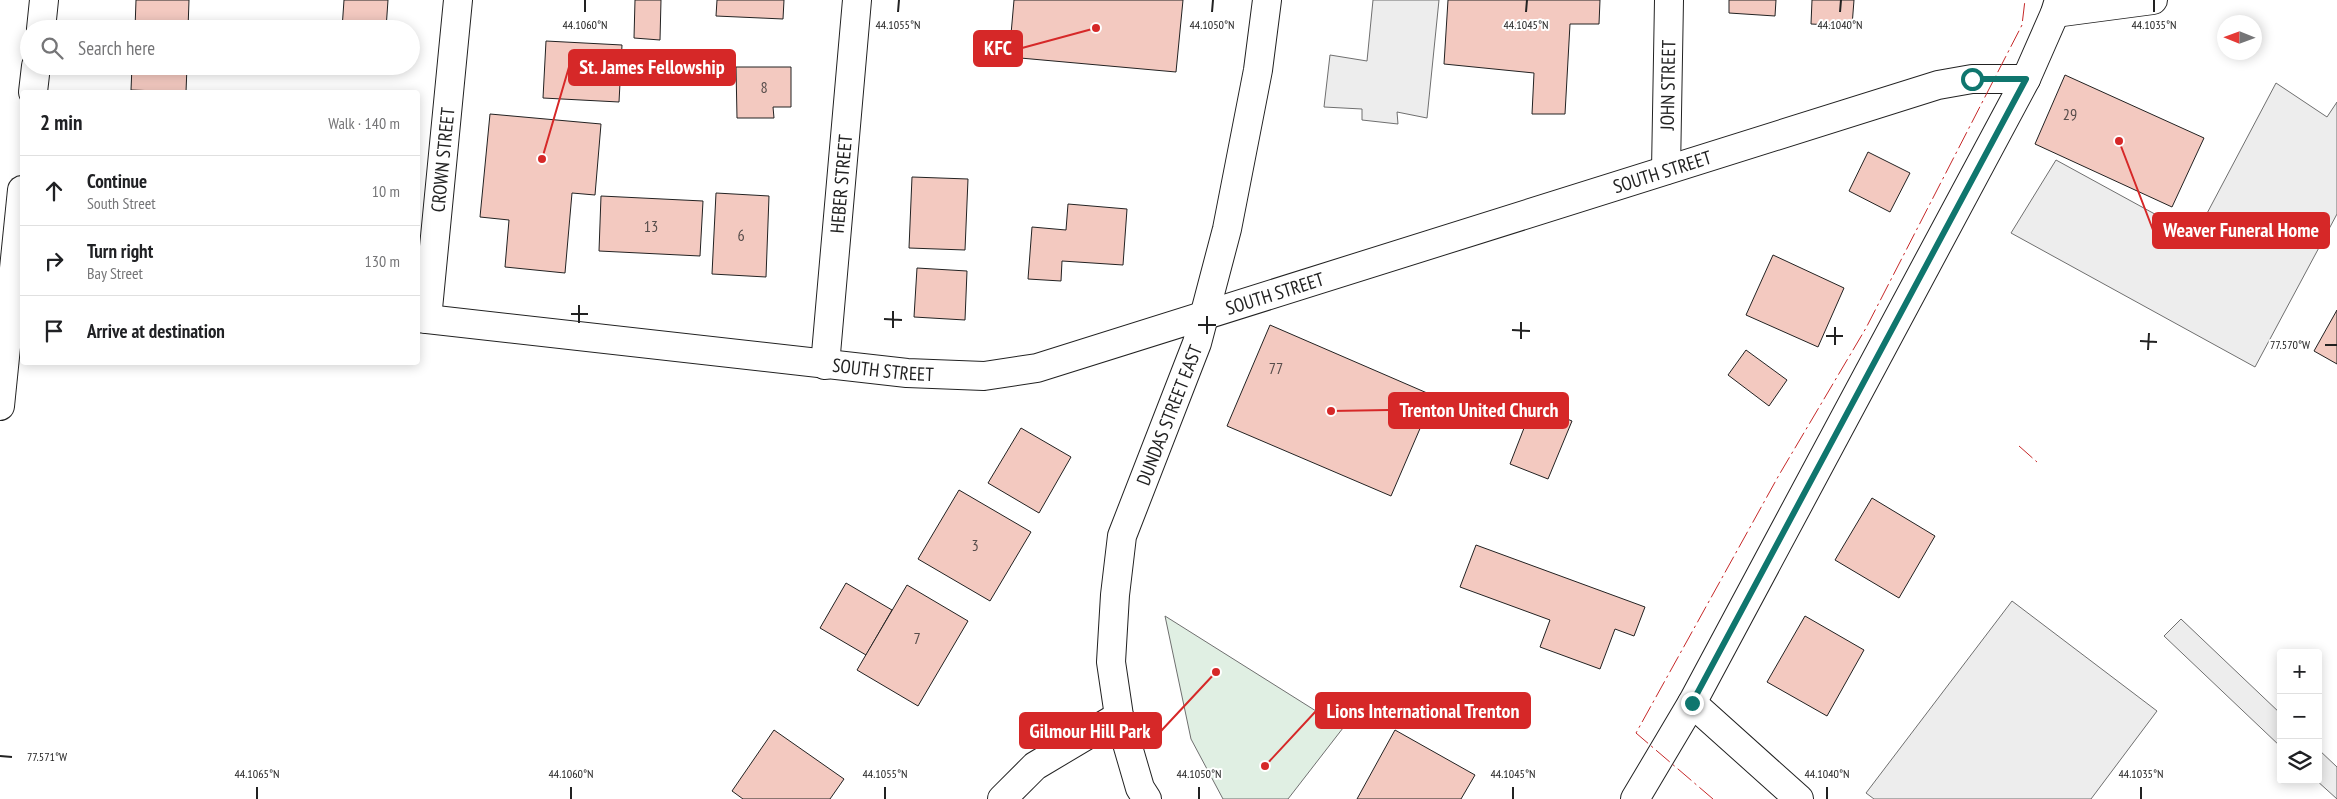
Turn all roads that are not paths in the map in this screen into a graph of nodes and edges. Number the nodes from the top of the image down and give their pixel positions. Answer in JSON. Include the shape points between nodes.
{"nodes":[{"id":1,"x":44,"y":0,"type":"edge"},
{"id":2,"x":458,"y":0,"type":"edge"},
{"id":3,"x":857,"y":0,"type":"edge"},
{"id":4,"x":1267,"y":0,"type":"edge"},
{"id":5,"x":1669,"y":0,"type":"edge"},
{"id":6,"x":2153,"y":0,"type":"edge"},
{"id":7,"x":2057,"y":7,"type":"edge"},
{"id":8,"x":42,"y":20,"type":"edge"},
{"id":9,"x":35,"y":75,"type":"edge"},
{"id":10,"x":2026,"y":79,"type":"junction"},
{"id":11,"x":34,"y":90,"type":"edge"},
{"id":12,"x":1666,"y":170,"type":"junction"},
{"id":13,"x":20,"y":208,"type":"edge"},
{"id":14,"x":12,"y":281,"type":"edge"},
{"id":15,"x":1205,"y":316,"type":"junction"},
{"id":16,"x":422,"y":319,"type":"edge"},
{"id":17,"x":824,"y":366,"type":"junction"},
{"id":18,"x":0,"y":406,"type":"edge"},
{"id":19,"x":1692,"y":703,"type":"junction"},
{"id":20,"x":1118,"y":716,"type":"junction"},
{"id":21,"x":1002,"y":799,"type":"edge"},
{"id":22,"x":1147,"y":799,"type":"edge"},
{"id":23,"x":1635,"y":799,"type":"edge"},
{"id":24,"x":1799,"y":799,"type":"edge"}],
"edges":[{"from":1,"to":8,"type":"street"},
{"from":2,"to":16,"type":"street","name":"CROWN STREET"},
{"from":3,"to":17,"type":"street","name":"HEBER STREET"},
{"from":4,"to":15,"type":"street","name":"DUNDAS STREET EAST","via":[[1258,70],[1228,229]]},
{"from":5,"to":12,"type":"street","name":"JOHN STREET"},
{"from":6,"to":7,"type":"street"},
{"from":7,"to":10,"type":"street"},
{"from":9,"to":11,"type":"street"},
{"from":10,"to":12,"type":"street","name":"SOUTH STREET","via":[[1972,79],[1938,85]]},
{"from":10,"to":19,"type":"street"},
{"from":12,"to":15,"type":"street","name":"SOUTH STREET"},
{"from":13,"to":14,"type":"street"},
{"from":14,"to":18,"type":"street"},
{"from":15,"to":17,"type":"street","name":"SOUTH STREET","via":[[1037,368],[993,374],[907,373]]},
{"from":15,"to":20,"type":"street","name":"DUNDAS STREET EAST","via":[[1122,536],[1111,662]]},
{"from":16,"to":17,"type":"street","name":"SOUTH STREET"},
{"from":19,"to":23,"type":"street"},
{"from":19,"to":24,"type":"street"},
{"from":20,"to":21,"type":"street","via":[[1035,766]]},
{"from":20,"to":22,"type":"street","name":"DUNDAS STREET EAST","via":[[1140,788]]}]}
